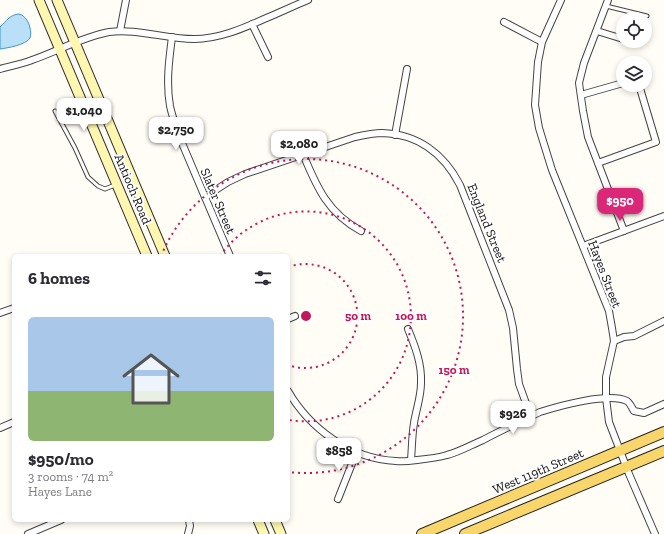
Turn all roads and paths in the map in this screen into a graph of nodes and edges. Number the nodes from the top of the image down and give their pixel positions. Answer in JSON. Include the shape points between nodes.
{"nodes":[{"id":1,"x":39,"y":0,"type":"edge"},
{"id":2,"x":57,"y":0,"type":"edge"},
{"id":3,"x":126,"y":0,"type":"edge"},
{"id":4,"x":308,"y":0,"type":"edge"},
{"id":5,"x":561,"y":0,"type":"edge"},
{"id":6,"x":607,"y":3,"type":"edge"},
{"id":7,"x":635,"y":12,"type":"edge"},
{"id":8,"x":504,"y":22,"type":"dead end"},
{"id":9,"x":252,"y":24,"type":"junction"},
{"id":10,"x":120,"y":31,"type":"junction"},
{"id":11,"x":597,"y":31,"type":"junction"},
{"id":12,"x":172,"y":37,"type":"junction"},
{"id":13,"x":616,"y":37,"type":"edge"},
{"id":14,"x":542,"y":42,"type":"junction"},
{"id":15,"x":75,"y":43,"type":"junction"},
{"id":16,"x":60,"y":49,"type":"junction"},
{"id":17,"x":268,"y":57,"type":"dead end"},
{"id":18,"x":0,"y":69,"type":"edge"},
{"id":19,"x":407,"y":69,"type":"dead end"},
{"id":20,"x":616,"y":85,"type":"edge"},
{"id":21,"x":641,"y":92,"type":"edge"},
{"id":22,"x":581,"y":95,"type":"junction"},
{"id":23,"x":54,"y":111,"type":"dead end"},
{"id":24,"x":395,"y":135,"type":"junction"},
{"id":25,"x":303,"y":154,"type":"junction"},
{"id":26,"x":598,"y":163,"type":"junction"},
{"id":27,"x":117,"y":184,"type":"junction"},
{"id":28,"x":205,"y":198,"type":"junction"},
{"id":29,"x":664,"y":216,"type":"edge"},
{"id":30,"x":624,"y":230,"type":"junction"},
{"id":31,"x":361,"y":231,"type":"dead end"},
{"id":32,"x":582,"y":246,"type":"junction"},
{"id":33,"x":146,"y":254,"type":"edge"},
{"id":34,"x":163,"y":254,"type":"edge"},
{"id":35,"x":229,"y":254,"type":"edge"},
{"id":36,"x":12,"y":309,"type":"edge"},
{"id":37,"x":0,"y":313,"type":"edge"},
{"id":38,"x":295,"y":316,"type":"dead end"},
{"id":39,"x":290,"y":318,"type":"edge"},
{"id":40,"x":664,"y":321,"type":"edge"},
{"id":41,"x":408,"y":329,"type":"dead end"},
{"id":42,"x":614,"y":342,"type":"junction"},
{"id":43,"x":290,"y":394,"type":"edge"},
{"id":44,"x":606,"y":398,"type":"junction"},
{"id":45,"x":664,"y":404,"type":"edge"},
{"id":46,"x":531,"y":417,"type":"junction"},
{"id":47,"x":12,"y":423,"type":"edge"},
{"id":48,"x":0,"y":428,"type":"edge"},
{"id":49,"x":664,"y":432,"type":"edge"},
{"id":50,"x":664,"y":450,"type":"edge"},
{"id":51,"x":357,"y":451,"type":"junction"},
{"id":52,"x":620,"y":451,"type":"junction"},
{"id":53,"x":412,"y":460,"type":"junction"},
{"id":54,"x":626,"y":467,"type":"junction"},
{"id":55,"x":338,"y":499,"type":"dead end"},
{"id":56,"x":56,"y":522,"type":"edge"},
{"id":57,"x":190,"y":522,"type":"edge"},
{"id":58,"x":259,"y":522,"type":"edge"},
{"id":59,"x":276,"y":522,"type":"edge"},
{"id":60,"x":28,"y":534,"type":"edge"},
{"id":61,"x":188,"y":534,"type":"edge"},
{"id":62,"x":264,"y":534,"type":"edge"},
{"id":63,"x":281,"y":534,"type":"edge"},
{"id":64,"x":422,"y":534,"type":"edge"},
{"id":65,"x":465,"y":534,"type":"edge"},
{"id":66,"x":655,"y":534,"type":"edge"}],
"edges":[{"from":1,"to":16,"type":"main road","name":"Antioch Road"},
{"from":2,"to":15,"type":"main road","name":"Antioch Road"},
{"from":3,"to":10,"type":"street"},
{"from":4,"to":9,"type":"street"},
{"from":5,"to":14,"type":"street","name":"Hayes Street"},
{"from":6,"to":7,"type":"lane"},
{"from":6,"to":11,"type":"street"},
{"from":8,"to":14,"type":"street"},
{"from":9,"to":12,"type":"street","via":[[220,36],[195,39]]},
{"from":9,"to":17,"type":"street"},
{"from":10,"to":12,"type":"street"},
{"from":10,"to":15,"type":"street","via":[[93,35]]},
{"from":11,"to":13,"type":"street"},
{"from":11,"to":22,"type":"street","via":[[579,83]]},
{"from":12,"to":28,"type":"street","name":"Slater Street","via":[[168,74],[170,106],[179,136]]},
{"from":14,"to":32,"type":"street","name":"Hayes Street","via":[[535,105],[539,128],[552,170]]},
{"from":15,"to":16,"type":"street"},
{"from":15,"to":34,"type":"main road","name":"Antioch Road"},
{"from":16,"to":18,"type":"street"},
{"from":16,"to":27,"type":"main road","name":"Antioch Road"},
{"from":19,"to":24,"type":"street"},
{"from":20,"to":22,"type":"street"},
{"from":21,"to":26,"type":"street","via":[[656,142]]},
{"from":22,"to":26,"type":"street","via":[[588,137]]},
{"from":23,"to":27,"type":"lane","via":[[88,177],[98,186],[105,188]]},
{"from":24,"to":25,"type":"street","name":"England Street","via":[[383,133],[355,137]]},
{"from":24,"to":46,"type":"street","name":"England Street","via":[[417,141],[436,153],[447,164],[460,185],[509,310],[519,384]]},
{"from":25,"to":28,"type":"street","name":"England Street","via":[[245,174]]},
{"from":25,"to":31,"type":"street","via":[[312,177],[329,204],[349,225]]},
{"from":26,"to":30,"type":"street"},
{"from":27,"to":33,"type":"main road","name":"Antioch Road"},
{"from":28,"to":35,"type":"street","name":"Slater Street"},
{"from":29,"to":30,"type":"street"},
{"from":30,"to":32,"type":"street"},
{"from":32,"to":42,"type":"street","name":"Hayes Street","via":[[609,311]]},
{"from":36,"to":37,"type":"street"},
{"from":38,"to":39,"type":"street"},
{"from":40,"to":42,"type":"street","via":[[634,336]]},
{"from":41,"to":53,"type":"street","via":[[418,356],[421,383]]},
{"from":42,"to":44,"type":"street","name":"Hayes Street","via":[[606,377]]},
{"from":43,"to":51,"type":"street","via":[[297,406],[329,437]]},
{"from":44,"to":45,"type":"street","via":[[629,402],[634,411],[644,413]]},
{"from":44,"to":46,"type":"street","via":[[554,408]]},
{"from":44,"to":52,"type":"street","name":"Hayes Street","via":[[609,422]]},
{"from":46,"to":53,"type":"street","via":[[448,455]]},
{"from":47,"to":48,"type":"street"},
{"from":49,"to":52,"type":"main road","name":"West 119th Street"},
{"from":50,"to":54,"type":"main road"},
{"from":51,"to":53,"type":"street","via":[[383,459]]},
{"from":51,"to":55,"type":"street"},
{"from":52,"to":54,"type":"street","name":"Hayes Street"},
{"from":52,"to":64,"type":"main road","name":"West 119th Street"},
{"from":54,"to":65,"type":"main road"},
{"from":54,"to":66,"type":"street","name":"Hayes Street"},
{"from":56,"to":60,"type":"street"},
{"from":57,"to":61,"type":"street"},
{"from":58,"to":62,"type":"main road"},
{"from":59,"to":63,"type":"main road"}]}
